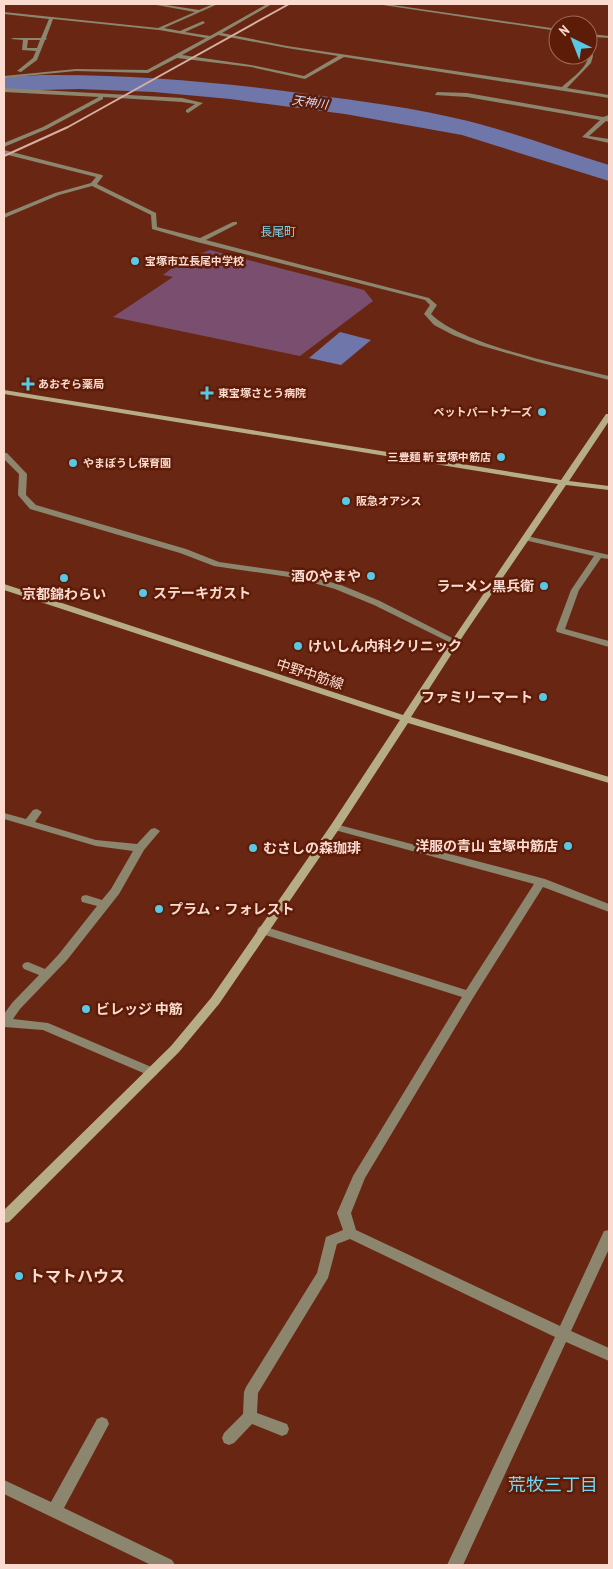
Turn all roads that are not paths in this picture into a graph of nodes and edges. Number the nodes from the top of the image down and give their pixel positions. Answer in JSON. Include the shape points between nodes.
{"nodes":[{"id":1,"x":153,"y":4,"type":"edge"},
{"id":2,"x":216,"y":4,"type":"edge"},
{"id":3,"x":270,"y":4,"type":"edge"},
{"id":4,"x":378,"y":4,"type":"edge"},
{"id":5,"x":199,"y":11,"type":"junction"},
{"id":6,"x":4,"y":13,"type":"edge"},
{"id":7,"x":51,"y":19,"type":"junction"},
{"id":8,"x":203,"y":22,"type":"dead end"},
{"id":9,"x":548,"y":28,"type":"edge"},
{"id":10,"x":159,"y":29,"type":"junction"},
{"id":11,"x":180,"y":32,"type":"junction"},
{"id":12,"x":217,"y":33,"type":"junction"},
{"id":13,"x":209,"y":37,"type":"junction"},
{"id":14,"x":13,"y":39,"type":"dead end"},
{"id":15,"x":26,"y":39,"type":"junction"},
{"id":16,"x":45,"y":39,"type":"junction"},
{"id":17,"x":38,"y":50,"type":"junction"},
{"id":18,"x":176,"y":56,"type":"junction"},
{"id":19,"x":342,"y":56,"type":"junction"},
{"id":20,"x":586,"y":65,"type":"edge"},
{"id":21,"x":19,"y":71,"type":"junction"},
{"id":22,"x":62,"y":71,"type":"junction"},
{"id":23,"x":4,"y":75,"type":"edge"},
{"id":24,"x":508,"y":82,"type":"junction"},
{"id":25,"x":504,"y":88,"type":"dead end"},
{"id":26,"x":4,"y":90,"type":"edge"},
{"id":27,"x":563,"y":90,"type":"junction"},
{"id":28,"x":437,"y":94,"type":"dead end"},
{"id":29,"x":499,"y":94,"type":"dead end"},
{"id":30,"x":609,"y":97,"type":"edge"},
{"id":31,"x":102,"y":98,"type":"junction"},
{"id":32,"x":494,"y":100,"type":"junction"},
{"id":33,"x":188,"y":111,"type":"dead end"},
{"id":34,"x":608,"y":118,"type":"edge"},
{"id":35,"x":609,"y":141,"type":"edge"},
{"id":36,"x":4,"y":145,"type":"edge"},
{"id":37,"x":4,"y":152,"type":"edge"},
{"id":38,"x":93,"y":184,"type":"junction"},
{"id":39,"x":4,"y":216,"type":"edge"},
{"id":40,"x":234,"y":223,"type":"dead end"},
{"id":41,"x":199,"y":241,"type":"junction"},
{"id":42,"x":609,"y":378,"type":"edge"},
{"id":43,"x":4,"y":392,"type":"edge"},
{"id":44,"x":609,"y":416,"type":"edge"},
{"id":45,"x":4,"y":455,"type":"edge"},
{"id":46,"x":565,"y":483,"type":"junction"},
{"id":47,"x":609,"y":488,"type":"edge"},
{"id":48,"x":527,"y":538,"type":"junction"},
{"id":49,"x":599,"y":555,"type":"junction"},
{"id":50,"x":609,"y":557,"type":"edge"},
{"id":51,"x":4,"y":587,"type":"edge"},
{"id":52,"x":456,"y":642,"type":"junction"},
{"id":53,"x":609,"y":644,"type":"edge"},
{"id":54,"x":406,"y":719,"type":"junction"},
{"id":55,"x":609,"y":780,"type":"edge"},
{"id":56,"x":37,"y":812,"type":"dead end"},
{"id":57,"x":4,"y":816,"type":"edge"},
{"id":58,"x":28,"y":823,"type":"junction"},
{"id":59,"x":335,"y":827,"type":"junction"},
{"id":60,"x":155,"y":831,"type":"dead end"},
{"id":61,"x":140,"y":848,"type":"junction"},
{"id":62,"x":541,"y":882,"type":"junction"},
{"id":63,"x":86,"y":899,"type":"dead end"},
{"id":64,"x":103,"y":904,"type":"junction"},
{"id":65,"x":609,"y":908,"type":"edge"},
{"id":66,"x":263,"y":930,"type":"junction"},
{"id":67,"x":28,"y":966,"type":"dead end"},
{"id":68,"x":45,"y":973,"type":"junction"},
{"id":69,"x":468,"y":995,"type":"junction"},
{"id":70,"x":4,"y":1023,"type":"edge"},
{"id":71,"x":152,"y":1072,"type":"junction"},
{"id":72,"x":4,"y":1218,"type":"edge"},
{"id":73,"x":350,"y":1233,"type":"junction"},
{"id":74,"x":609,"y":1235,"type":"edge"},
{"id":75,"x":564,"y":1334,"type":"junction"},
{"id":76,"x":609,"y":1355,"type":"edge"},
{"id":77,"x":250,"y":1417,"type":"junction"},
{"id":78,"x":102,"y":1424,"type":"dead end"},
{"id":79,"x":282,"y":1429,"type":"dead end"},
{"id":80,"x":229,"y":1438,"type":"dead end"},
{"id":81,"x":4,"y":1487,"type":"edge"},
{"id":82,"x":54,"y":1511,"type":"junction"},
{"id":83,"x":167,"y":1565,"type":"edge"},
{"id":84,"x":455,"y":1565,"type":"edge"}],
"edges":[{"from":1,"to":5,"type":"street"},
{"from":2,"to":5,"type":"street"},
{"from":3,"to":12,"type":"street"},
{"from":4,"to":9,"type":"street","via":[[442,10]]},
{"from":5,"to":10,"type":"street"},
{"from":6,"to":7,"type":"street"},
{"from":7,"to":10,"type":"street"},
{"from":7,"to":16,"type":"street"},
{"from":8,"to":11,"type":"street"},
{"from":10,"to":11,"type":"street"},
{"from":11,"to":13,"type":"street"},
{"from":12,"to":13,"type":"street"},
{"from":12,"to":19,"type":"street"},
{"from":13,"to":18,"type":"street"},
{"from":14,"to":15,"type":"street"},
{"from":15,"to":16,"type":"street"},
{"from":15,"to":17,"type":"street","via":[[24,49]]},
{"from":16,"to":17,"type":"street"},
{"from":17,"to":21,"type":"street","via":[[35,59]]},
{"from":18,"to":19,"type":"street","via":[[251,66],[305,78]]},
{"from":18,"to":22,"type":"street","via":[[148,72]]},
{"from":19,"to":24,"type":"street"},
{"from":20,"to":27,"type":"street"},
{"from":21,"to":22,"type":"street"},
{"from":21,"to":23,"type":"street"},
{"from":22,"to":23,"type":"street"},
{"from":24,"to":25,"type":"street"},
{"from":24,"to":27,"type":"street"},
{"from":26,"to":31,"type":"street"},
{"from":27,"to":30,"type":"street"},
{"from":28,"to":32,"type":"street"},
{"from":29,"to":32,"type":"street"},
{"from":31,"to":33,"type":"street","via":[[200,103]]},
{"from":31,"to":36,"type":"street"},
{"from":32,"to":34,"type":"street"},
{"from":34,"to":35,"type":"street","via":[[585,137]]},
{"from":37,"to":38,"type":"street","via":[[100,176]]},
{"from":38,"to":39,"type":"street","via":[[57,194]]},
{"from":38,"to":41,"type":"street","via":[[154,214],[154,228]]},
{"from":40,"to":41,"type":"street"},
{"from":41,"to":42,"type":"street","via":[[427,300],[434,305],[427,314],[429,320],[462,338]]},
{"from":43,"to":46,"type":"street"},
{"from":44,"to":46,"type":"street"},
{"from":45,"to":52,"type":"street","via":[[23,474],[21,494],[33,507],[183,550],[217,564],[287,574],[338,587]]},
{"from":46,"to":47,"type":"street"},
{"from":46,"to":48,"type":"street"},
{"from":48,"to":49,"type":"street"},
{"from":48,"to":52,"type":"street"},
{"from":49,"to":50,"type":"street"},
{"from":49,"to":53,"type":"street","via":[[575,590],[560,630]]},
{"from":51,"to":54,"type":"street","name":"中野中筋線"},
{"from":52,"to":54,"type":"street"},
{"from":54,"to":55,"type":"street","name":"中野中筋線"},
{"from":54,"to":59,"type":"street"},
{"from":56,"to":58,"type":"street"},
{"from":57,"to":58,"type":"street"},
{"from":58,"to":61,"type":"street","via":[[96,843]]},
{"from":59,"to":62,"type":"street"},
{"from":59,"to":66,"type":"street"},
{"from":60,"to":61,"type":"street"},
{"from":61,"to":64,"type":"street","via":[[115,891]]},
{"from":62,"to":65,"type":"street"},
{"from":62,"to":69,"type":"street"},
{"from":63,"to":64,"type":"street"},
{"from":64,"to":68,"type":"street","via":[[63,957]]},
{"from":66,"to":69,"type":"street"},
{"from":66,"to":71,"type":"street","via":[[197,1025]]},
{"from":67,"to":68,"type":"street"},
{"from":68,"to":70,"type":"street"},
{"from":69,"to":73,"type":"street","via":[[359,1176],[344,1213]]},
{"from":70,"to":71,"type":"street","via":[[44,1026]]},
{"from":71,"to":72,"type":"street"},
{"from":73,"to":75,"type":"street"},
{"from":73,"to":77,"type":"street","via":[[331,1241],[323,1274],[251,1392]]},
{"from":74,"to":75,"type":"street"},
{"from":75,"to":76,"type":"street"},
{"from":75,"to":84,"type":"street"},
{"from":77,"to":79,"type":"street"},
{"from":77,"to":80,"type":"street"},
{"from":78,"to":82,"type":"street"},
{"from":81,"to":82,"type":"street"},
{"from":82,"to":83,"type":"street"}]}
